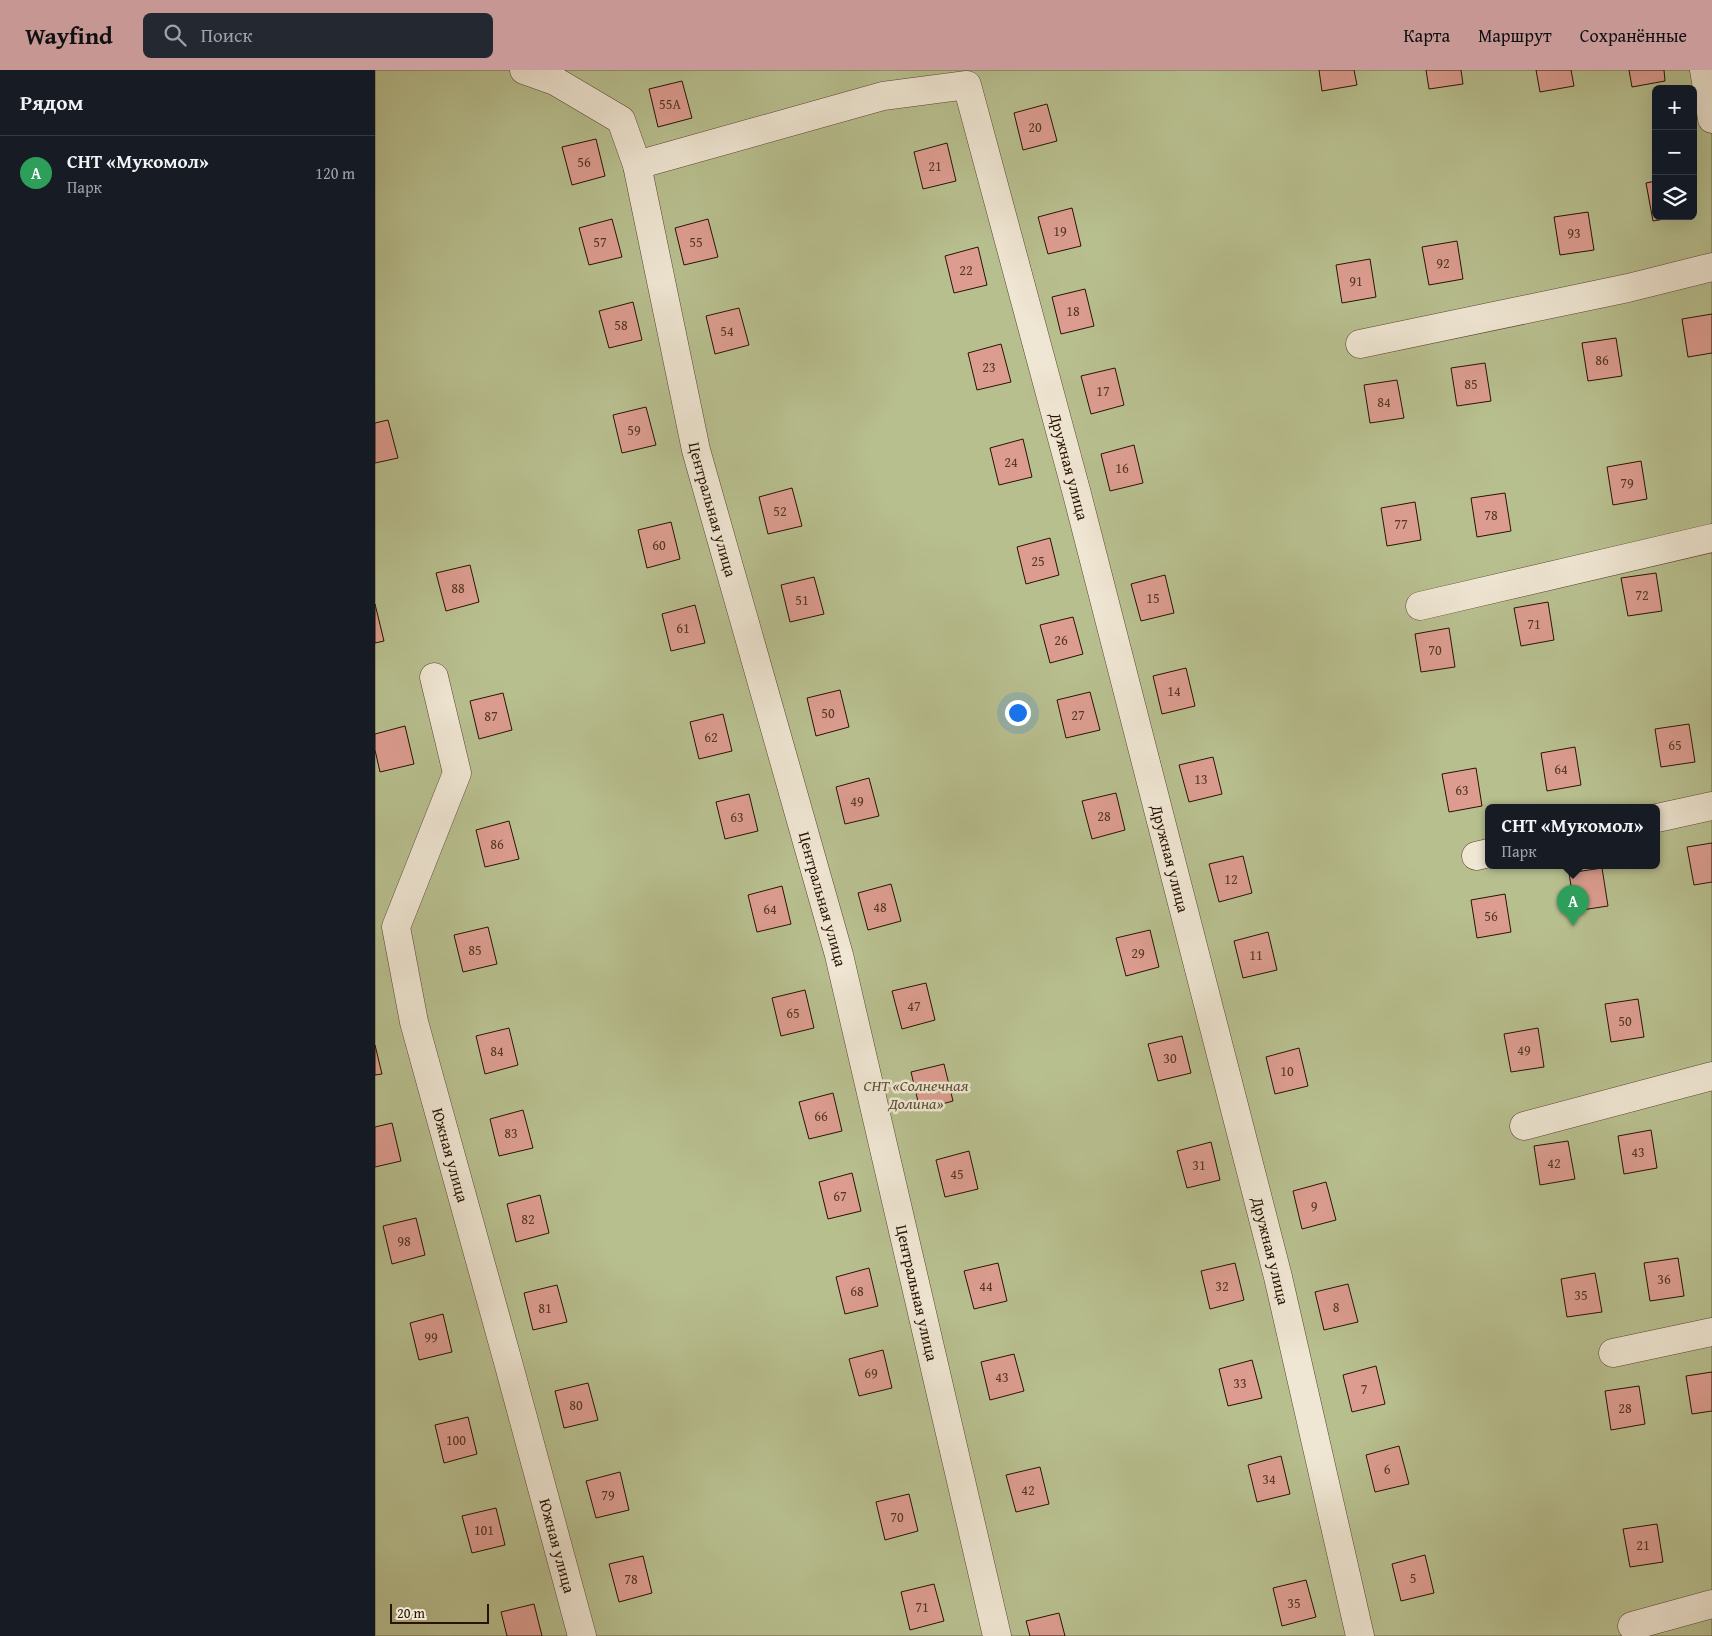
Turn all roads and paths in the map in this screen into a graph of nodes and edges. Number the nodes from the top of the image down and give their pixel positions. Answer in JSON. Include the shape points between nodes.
{"nodes":[{"id":1,"x":524,"y":70,"type":"edge"},
{"id":2,"x":1704,"y":70,"type":"edge"},
{"id":3,"x":1712,"y":119,"type":"edge"},
{"id":4,"x":637,"y":165,"type":"junction"},
{"id":5,"x":1712,"y":267,"type":"edge"},
{"id":6,"x":1360,"y":344,"type":"dead end"},
{"id":7,"x":1712,"y":538,"type":"edge"},
{"id":8,"x":1420,"y":606,"type":"dead end"},
{"id":9,"x":434,"y":677,"type":"dead end"},
{"id":10,"x":1712,"y":806,"type":"edge"},
{"id":11,"x":1660,"y":817,"type":"edge"},
{"id":12,"x":1712,"y":1076,"type":"edge"},
{"id":13,"x":1524,"y":1126,"type":"dead end"},
{"id":14,"x":1712,"y":1332,"type":"edge"},
{"id":15,"x":1613,"y":1353,"type":"dead end"},
{"id":16,"x":1712,"y":1604,"type":"edge"},
{"id":17,"x":1632,"y":1626,"type":"dead end"},
{"id":18,"x":582,"y":1636,"type":"edge"},
{"id":19,"x":997,"y":1636,"type":"edge"},
{"id":20,"x":1359,"y":1636,"type":"edge"}],
"edges":[{"from":1,"to":4,"type":"street","name":"Центральная улица","via":[[555,81],[621,120]]},
{"from":2,"to":3,"type":"street"},
{"from":4,"to":19,"type":"street","name":"Центральная улица","via":[[696,450],[839,955]]},
{"from":4,"to":20,"type":"street","name":"Дружная улица","via":[[883,96],[967,85],[1077,494],[1278,1277]]},
{"from":5,"to":6,"type":"street","via":[[1628,288]]},
{"from":7,"to":8,"type":"street"},
{"from":9,"to":18,"type":"street","name":"Южная улица","via":[[457,773],[396,928],[414,1022]]},
{"from":10,"to":11,"type":"street"},
{"from":12,"to":13,"type":"street"},
{"from":14,"to":15,"type":"street"},
{"from":16,"to":17,"type":"street"}]}
